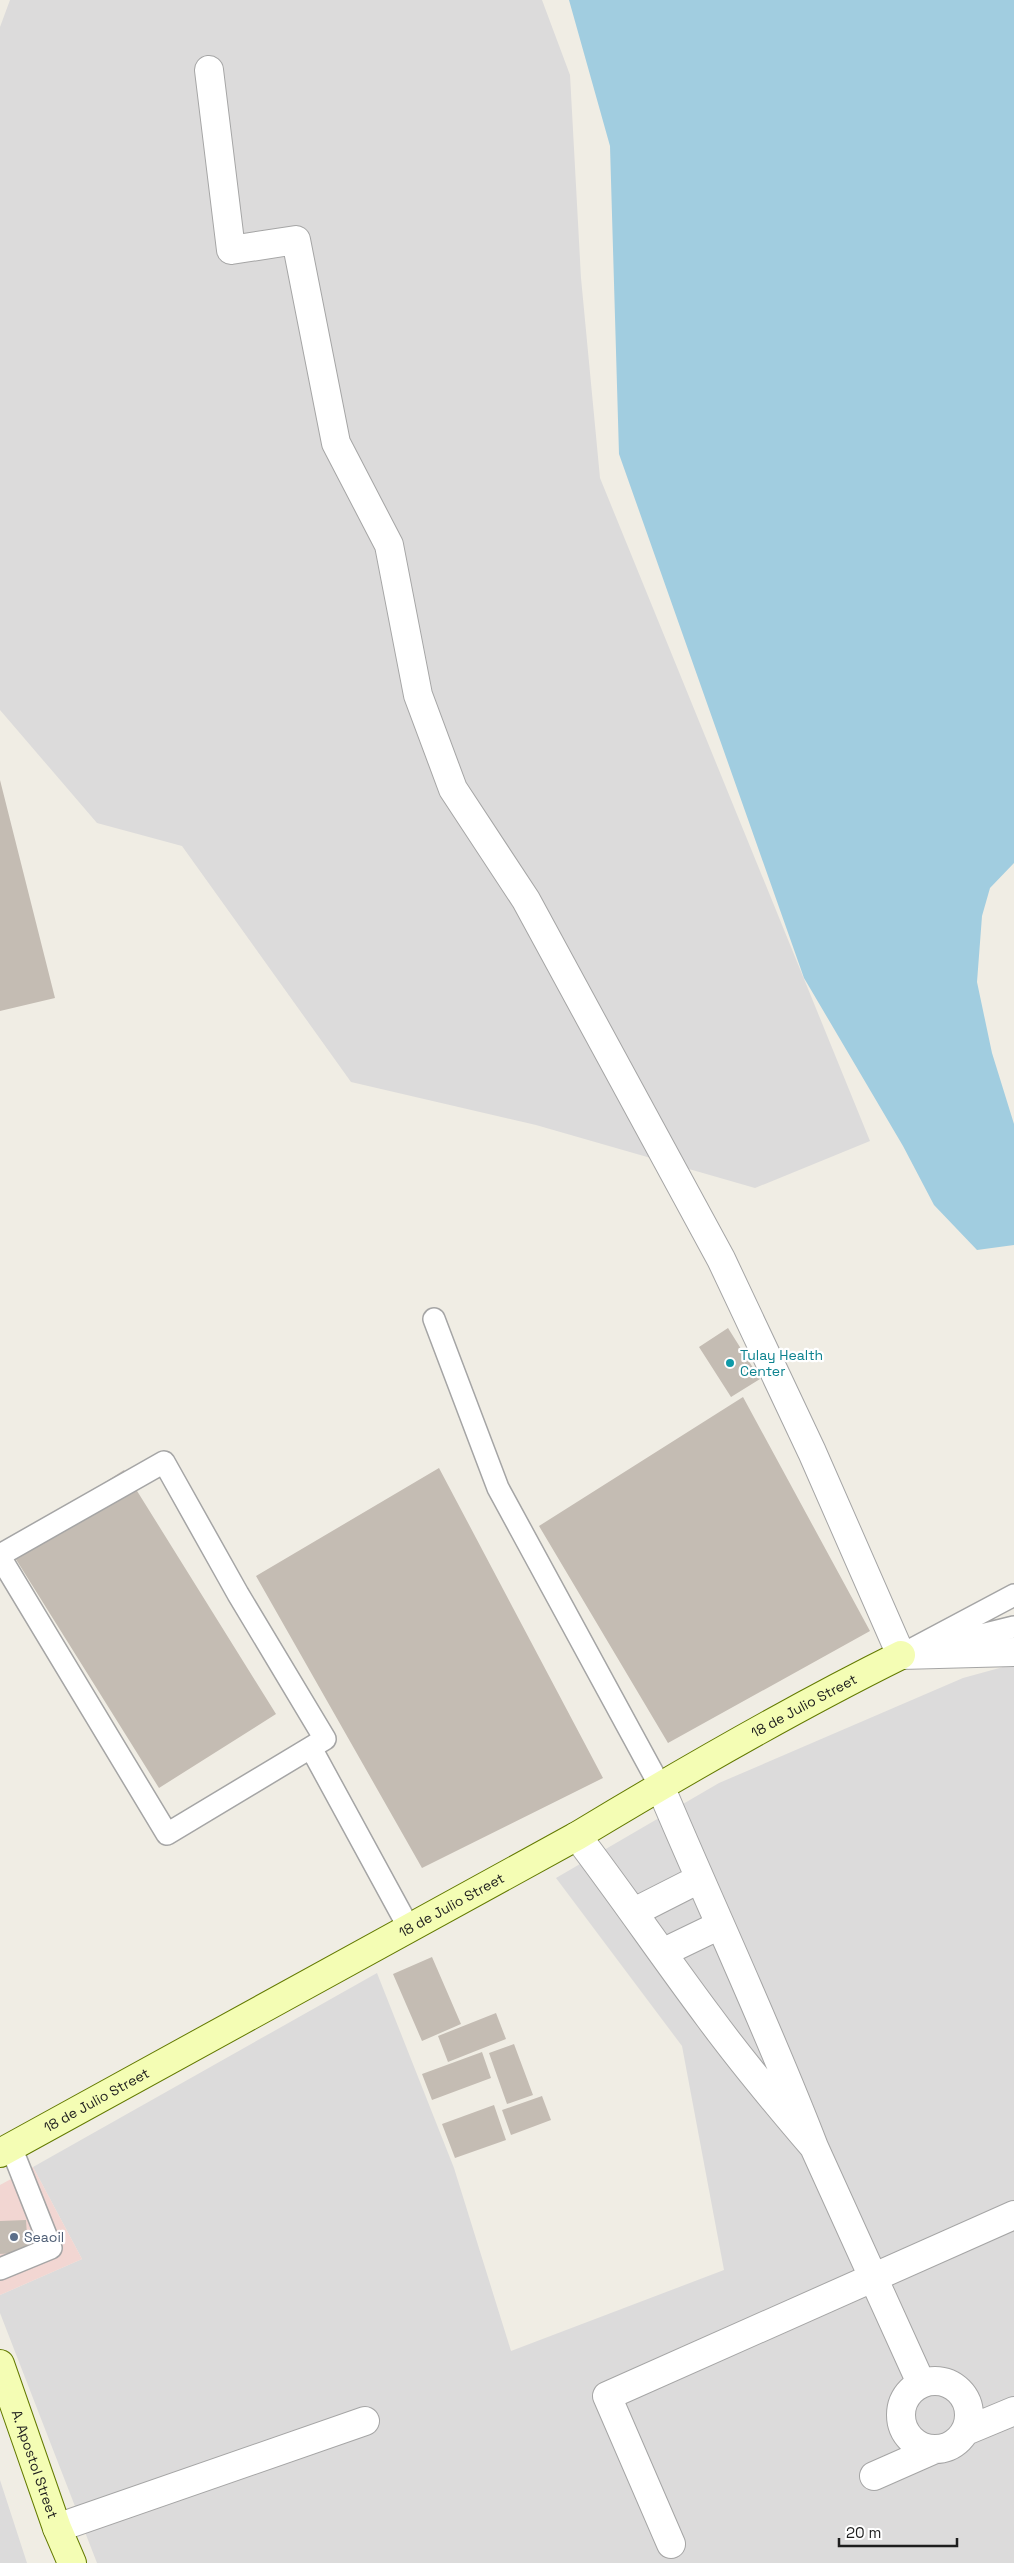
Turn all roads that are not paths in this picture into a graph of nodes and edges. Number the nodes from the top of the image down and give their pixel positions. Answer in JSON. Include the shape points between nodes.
{"nodes":[{"id":1,"x":209,"y":70,"type":"dead end"},
{"id":2,"x":434,"y":1319,"type":"dead end"},
{"id":3,"x":0,"y":1556,"type":"edge"},
{"id":4,"x":1014,"y":1595,"type":"edge"},
{"id":5,"x":1014,"y":1627,"type":"edge"},
{"id":6,"x":1014,"y":1652,"type":"edge"},
{"id":7,"x":901,"y":1655,"type":"junction"},
{"id":8,"x":311,"y":1748,"type":"junction"},
{"id":9,"x":660,"y":1786,"type":"junction"},
{"id":10,"x":576,"y":1836,"type":"junction"},
{"id":11,"x":699,"y":1879,"type":"junction"},
{"id":12,"x":634,"y":1912,"type":"junction"},
{"id":13,"x":720,"y":1925,"type":"junction"},
{"id":14,"x":409,"y":1928,"type":"junction"},
{"id":15,"x":664,"y":1952,"type":"junction"},
{"id":16,"x":781,"y":2061,"type":"junction"},
{"id":17,"x":754,"y":2077,"type":"junction"},
{"id":18,"x":814,"y":2147,"type":"junction"},
{"id":19,"x":6,"y":2150,"type":"edge"},
{"id":20,"x":1014,"y":2215,"type":"edge"},
{"id":21,"x":0,"y":2269,"type":"edge"},
{"id":22,"x":873,"y":2277,"type":"junction"},
{"id":23,"x":0,"y":2364,"type":"edge"},
{"id":24,"x":921,"y":2383,"type":"junction"},
{"id":25,"x":1014,"y":2411,"type":"edge"},
{"id":26,"x":365,"y":2421,"type":"dead end"},
{"id":27,"x":966,"y":2431,"type":"junction"},
{"id":28,"x":933,"y":2450,"type":"junction"},
{"id":29,"x":874,"y":2476,"type":"dead end"},
{"id":30,"x":57,"y":2528,"type":"junction"},
{"id":31,"x":671,"y":2544,"type":"dead end"},
{"id":32,"x":72,"y":2563,"type":"edge"}],
"edges":[{"from":1,"to":7,"type":"street","via":[[232,250],[296,240],[336,443],[388,546],[418,695],[453,789],[526,900],[721,1259],[812,1452]]},
{"from":2,"to":9,"type":"lane","via":[[498,1488]]},
{"from":3,"to":8,"type":"lane","via":[[167,1834]]},
{"from":3,"to":8,"type":"lane","via":[[164,1462],[325,1740]]},
{"from":4,"to":7,"type":"lane"},
{"from":5,"to":7,"type":"lane"},
{"from":6,"to":7,"type":"street"},
{"from":7,"to":9,"type":"street","name":"18 de Julio Street","via":[[834,1688]]},
{"from":8,"to":14,"type":"lane"},
{"from":9,"to":10,"type":"street","name":"18 de Julio Street"},
{"from":9,"to":11,"type":"street"},
{"from":10,"to":12,"type":"street"},
{"from":10,"to":14,"type":"street","name":"18 de Julio Street"},
{"from":11,"to":12,"type":"street"},
{"from":11,"to":13,"type":"street"},
{"from":12,"to":15,"type":"street"},
{"from":13,"to":15,"type":"street"},
{"from":13,"to":16,"type":"street"},
{"from":14,"to":19,"type":"street","name":"18 de Julio Street"},
{"from":15,"to":17,"type":"street"},
{"from":16,"to":17,"type":"street"},
{"from":16,"to":18,"type":"street"},
{"from":17,"to":18,"type":"street"},
{"from":18,"to":22,"type":"street"},
{"from":19,"to":21,"type":"lane","via":[[50,2248]]},
{"from":20,"to":22,"type":"street"},
{"from":22,"to":24,"type":"street"},
{"from":22,"to":31,"type":"street","via":[[606,2396]]},
{"from":23,"to":30,"type":"street","name":"A. Apostol Street"},
{"from":24,"to":27,"type":"street","via":[[942,2381],[961,2392],[968,2404]]},
{"from":24,"to":28,"type":"street","via":[[910,2390],[900,2415],[910,2439]]},
{"from":25,"to":27,"type":"street"},
{"from":26,"to":30,"type":"street"},
{"from":27,"to":28,"type":"street","via":[[952,2445]]},
{"from":28,"to":29,"type":"street"},
{"from":30,"to":32,"type":"street","name":"A. Apostol Street"}]}
